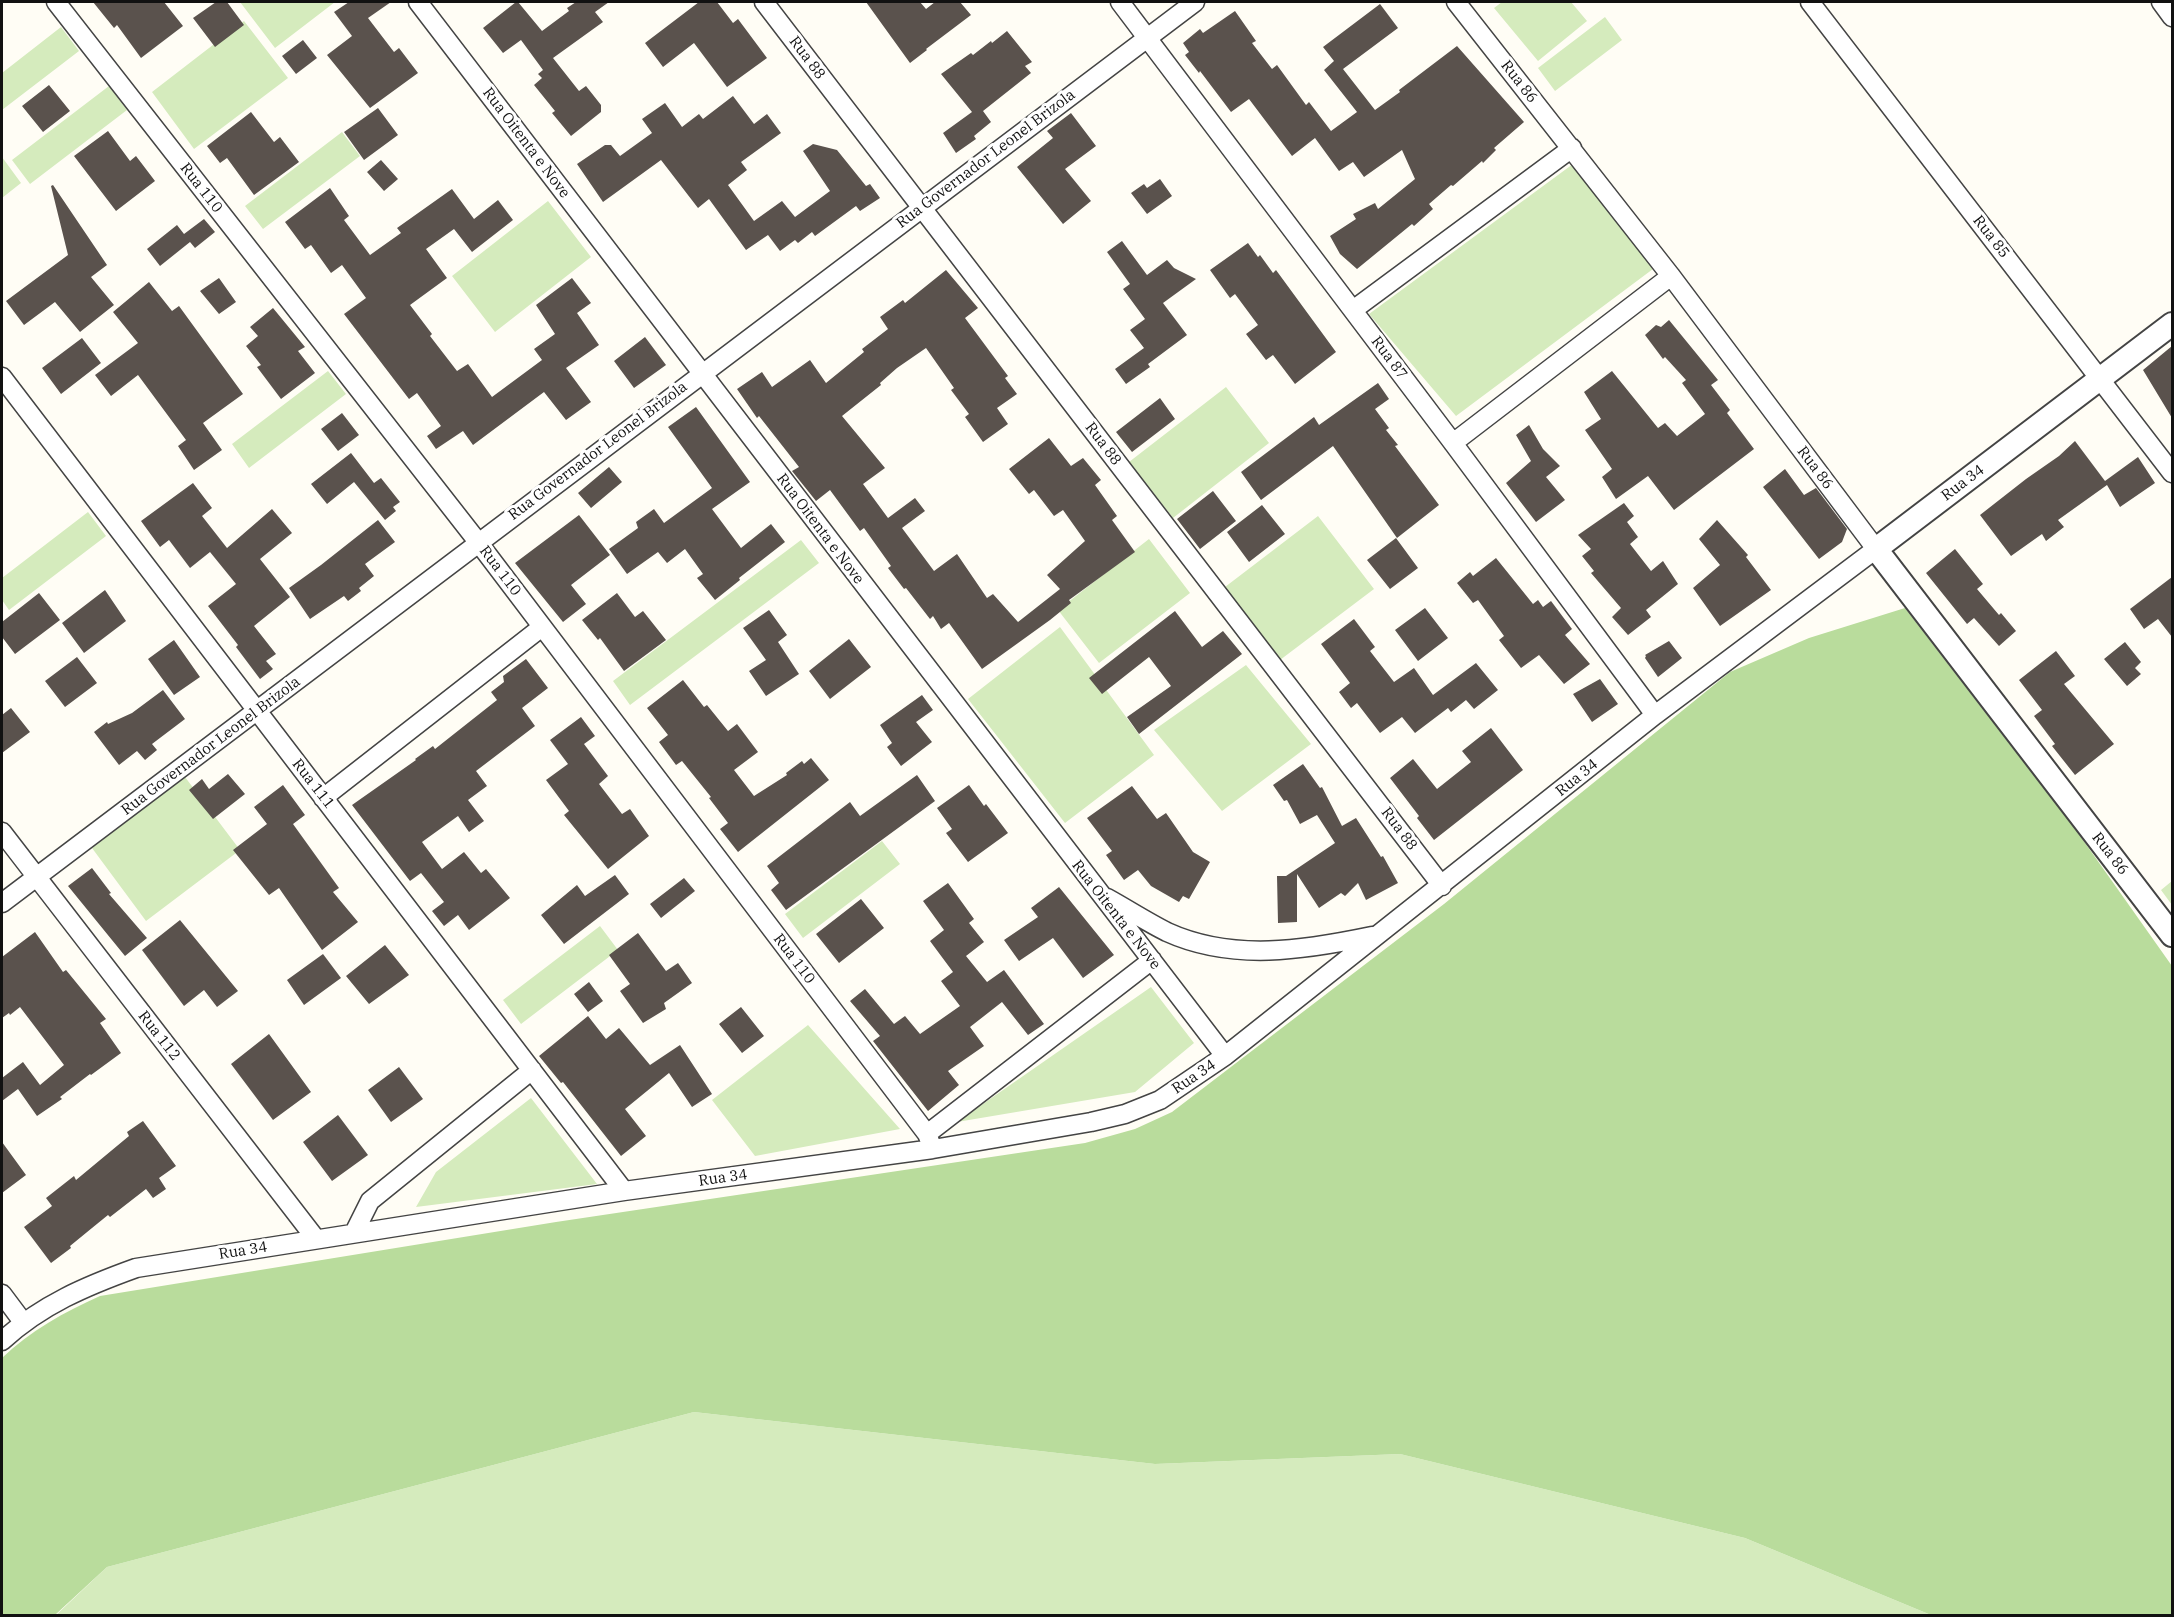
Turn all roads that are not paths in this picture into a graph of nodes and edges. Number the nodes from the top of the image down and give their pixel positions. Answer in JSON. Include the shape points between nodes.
{"nodes":[{"id":1,"x":56,"y":2,"type":"edge"},
{"id":2,"x":418,"y":2,"type":"edge"},
{"id":3,"x":764,"y":2,"type":"edge"},
{"id":4,"x":1120,"y":2,"type":"edge"},
{"id":5,"x":1195,"y":2,"type":"edge"},
{"id":6,"x":1456,"y":2,"type":"edge"},
{"id":7,"x":1810,"y":2,"type":"edge"},
{"id":8,"x":2161,"y":2,"type":"edge"},
{"id":9,"x":2172,"y":17,"type":"edge"},
{"id":10,"x":1148,"y":37,"type":"junction"},
{"id":11,"x":1572,"y":148,"type":"junction"},
{"id":12,"x":921,"y":207,"type":"junction"},
{"id":13,"x":1671,"y":276,"type":"junction"},
{"id":14,"x":1353,"y":310,"type":"junction"},
{"id":15,"x":2172,"y":324,"type":"edge"},
{"id":16,"x":701,"y":373,"type":"junction"},
{"id":17,"x":2,"y":377,"type":"edge"},
{"id":18,"x":2101,"y":379,"type":"junction"},
{"id":19,"x":1453,"y":443,"type":"junction"},
{"id":20,"x":2172,"y":473,"type":"edge"},
{"id":21,"x":478,"y":542,"type":"junction"},
{"id":22,"x":1876,"y":549,"type":"junction"},
{"id":23,"x":542,"y":627,"type":"junction"},
{"id":24,"x":256,"y":712,"type":"junction"},
{"id":25,"x":1655,"y":715,"type":"junction"},
{"id":26,"x":323,"y":798,"type":"junction"},
{"id":27,"x":2,"y":832,"type":"edge"},
{"id":28,"x":36,"y":877,"type":"junction"},
{"id":29,"x":1442,"y":886,"type":"junction"},
{"id":30,"x":1100,"y":894,"type":"junction"},
{"id":31,"x":2,"y":903,"type":"edge"},
{"id":32,"x":1378,"y":935,"type":"junction"},
{"id":33,"x":2172,"y":935,"type":"edge"},
{"id":34,"x":1152,"y":960,"type":"junction"},
{"id":35,"x":1225,"y":1056,"type":"junction"},
{"id":36,"x":532,"y":1070,"type":"junction"},
{"id":37,"x":930,"y":1142,"type":"junction"},
{"id":38,"x":624,"y":1191,"type":"junction"},
{"id":39,"x":354,"y":1233,"type":"junction"},
{"id":40,"x":316,"y":1239,"type":"junction"},
{"id":41,"x":2,"y":1294,"type":"edge"},
{"id":42,"x":23,"y":1322,"type":"junction"},
{"id":43,"x":2,"y":1341,"type":"edge"}],
"edges":[{"from":1,"to":21,"type":"street","name":"Rua 110"},
{"from":2,"to":16,"type":"street","name":"Rua Oitenta e Nove"},
{"from":3,"to":12,"type":"street","name":"Rua 88"},
{"from":4,"to":10,"type":"street","name":"Rua 87"},
{"from":5,"to":10,"type":"street","name":"Rua Governador Leonel Brizola"},
{"from":6,"to":11,"type":"street","name":"Rua 86"},
{"from":7,"to":18,"type":"street","name":"Rua 85"},
{"from":8,"to":9,"type":"street"},
{"from":10,"to":12,"type":"street","name":"Rua Governador Leonel Brizola"},
{"from":10,"to":14,"type":"street","name":"Rua 87"},
{"from":11,"to":13,"type":"street","name":"Rua 86"},
{"from":11,"to":14,"type":"street"},
{"from":12,"to":16,"type":"street","name":"Rua Governador Leonel Brizola"},
{"from":12,"to":29,"type":"street","name":"Rua 88"},
{"from":13,"to":19,"type":"street"},
{"from":13,"to":22,"type":"street","name":"Rua 86"},
{"from":14,"to":19,"type":"street","name":"Rua 87"},
{"from":15,"to":18,"type":"street","name":"Rua 34"},
{"from":16,"to":21,"type":"street","name":"Rua Governador Leonel Brizola"},
{"from":16,"to":30,"type":"street","name":"Rua Oitenta e Nove"},
{"from":17,"to":24,"type":"street","name":"Rua 111"},
{"from":18,"to":20,"type":"street","name":"Rua 85"},
{"from":18,"to":22,"type":"street","name":"Rua 34"},
{"from":19,"to":25,"type":"street","name":"Rua 87"},
{"from":21,"to":23,"type":"street","name":"Rua 110"},
{"from":21,"to":24,"type":"street","name":"Rua Governador Leonel Brizola"},
{"from":22,"to":25,"type":"street","name":"Rua 34"},
{"from":22,"to":33,"type":"street","name":"Rua 86"},
{"from":23,"to":26,"type":"street"},
{"from":23,"to":37,"type":"street","name":"Rua 110"},
{"from":24,"to":26,"type":"street","name":"Rua 111"},
{"from":24,"to":28,"type":"street","name":"Rua Governador Leonel Brizola"},
{"from":25,"to":29,"type":"street","name":"Rua 34"},
{"from":26,"to":36,"type":"street","name":"Rua 111"},
{"from":27,"to":28,"type":"street","name":"Rua 112"},
{"from":28,"to":31,"type":"street","name":"Rua Governador Leonel Brizola"},
{"from":28,"to":40,"type":"street","name":"Rua 112"},
{"from":29,"to":32,"type":"street","name":"Rua 34"},
{"from":30,"to":32,"type":"street","via":[[1169,933],[1211,946],[1256,952],[1291,951]]},
{"from":30,"to":34,"type":"street","name":"Rua Oitenta e Nove"},
{"from":32,"to":35,"type":"street","name":"Rua 34"},
{"from":34,"to":35,"type":"street","name":"Rua Oitenta e Nove"},
{"from":34,"to":37,"type":"street"},
{"from":35,"to":37,"type":"street","name":"Rua 34","via":[[1160,1100],[1125,1114],[1091,1122]]},
{"from":36,"to":38,"type":"street","name":"Rua 111"},
{"from":36,"to":39,"type":"street","via":[[370,1201]]},
{"from":37,"to":38,"type":"street","name":"Rua 34"},
{"from":38,"to":39,"type":"street","name":"Rua 34"},
{"from":39,"to":40,"type":"street","name":"Rua 34"},
{"from":40,"to":42,"type":"street","name":"Rua 34","via":[[136,1268],[54,1303]]},
{"from":41,"to":42,"type":"street"},
{"from":42,"to":43,"type":"street","name":"Rua 34"}]}
